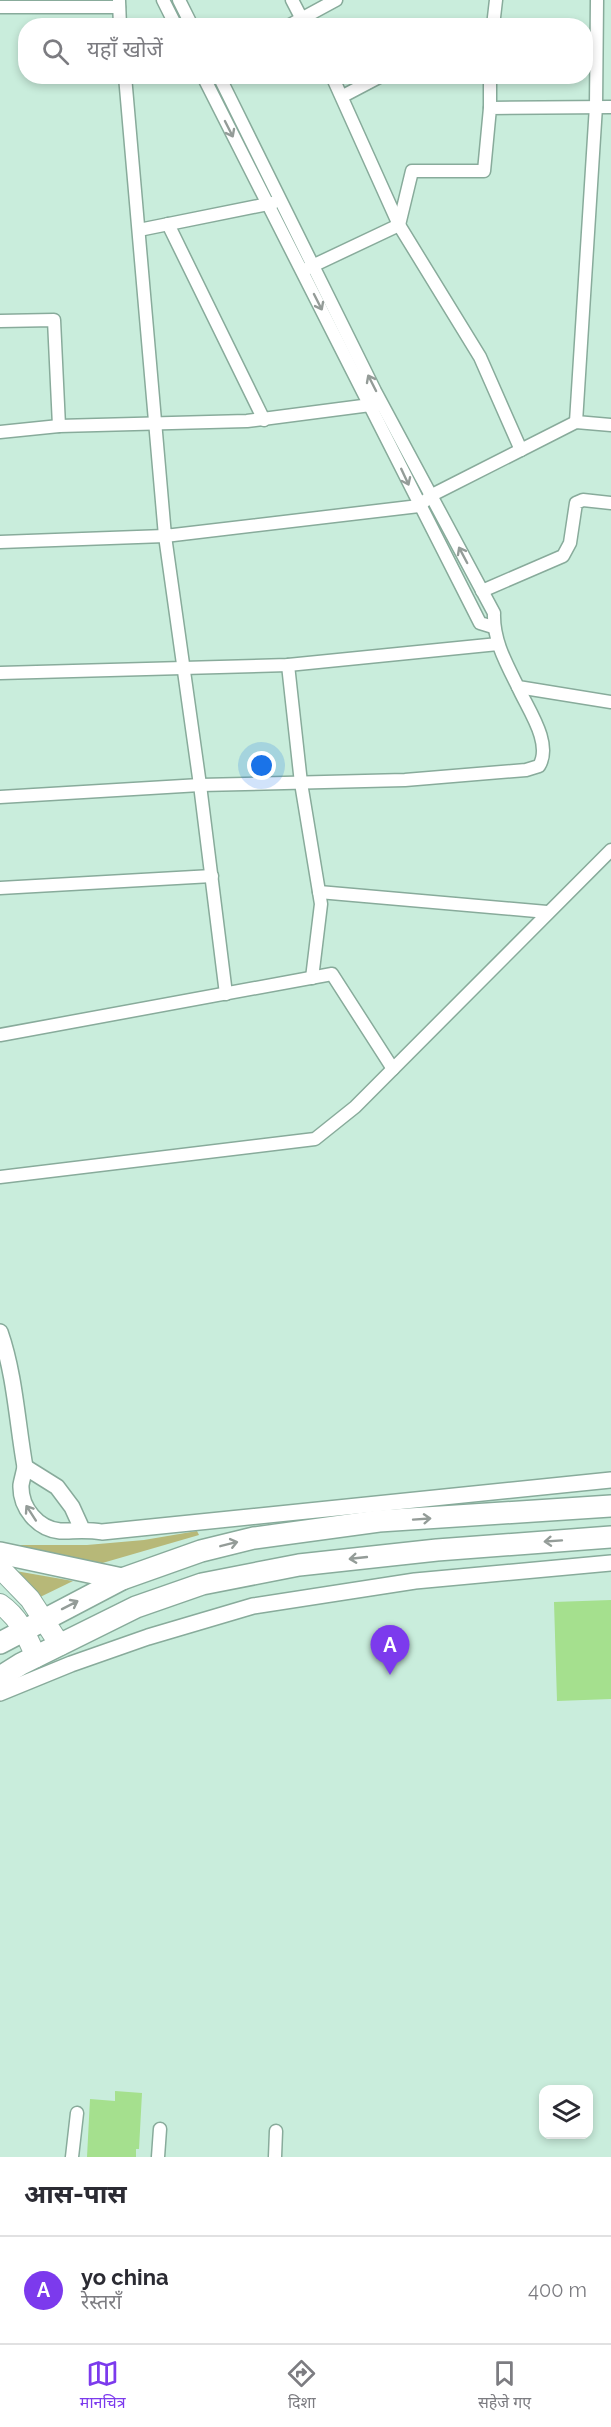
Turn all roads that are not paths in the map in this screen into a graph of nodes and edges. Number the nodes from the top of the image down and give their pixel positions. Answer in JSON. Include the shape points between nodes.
{"nodes":[{"id":1,"x":163,"y":0,"type":"edge"},
{"id":2,"x":179,"y":0,"type":"edge"},
{"id":3,"x":292,"y":0,"type":"edge"},
{"id":4,"x":336,"y":0,"type":"edge"},
{"id":5,"x":496,"y":0,"type":"edge"},
{"id":6,"x":597,"y":0,"type":"edge"},
{"id":7,"x":119,"y":4,"type":"edge"},
{"id":8,"x":0,"y":7,"type":"edge"},
{"id":9,"x":172,"y":18,"type":"edge"},
{"id":10,"x":188,"y":18,"type":"edge"},
{"id":11,"x":302,"y":18,"type":"edge"},
{"id":12,"x":310,"y":18,"type":"edge"},
{"id":13,"x":494,"y":18,"type":"edge"},
{"id":14,"x":126,"y":84,"type":"edge"},
{"id":15,"x":206,"y":84,"type":"edge"},
{"id":16,"x":223,"y":84,"type":"edge"},
{"id":17,"x":337,"y":84,"type":"edge"},
{"id":18,"x":366,"y":84,"type":"edge"},
{"id":19,"x":490,"y":84,"type":"edge"},
{"id":20,"x":343,"y":96,"type":"junction"},
{"id":21,"x":596,"y":106,"type":"junction"},
{"id":22,"x":611,"y":107,"type":"edge"},
{"id":23,"x":490,"y":108,"type":"junction"},
{"id":24,"x":281,"y":201,"type":"junction"},
{"id":25,"x":267,"y":205,"type":"junction"},
{"id":26,"x":168,"y":224,"type":"junction"},
{"id":27,"x":399,"y":225,"type":"junction"},
{"id":28,"x":139,"y":230,"type":"junction"},
{"id":29,"x":307,"y":268,"type":"junction"},
{"id":30,"x":0,"y":321,"type":"edge"},
{"id":31,"x":376,"y":404,"type":"junction"},
{"id":32,"x":264,"y":420,"type":"junction"},
{"id":33,"x":576,"y":422,"type":"junction"},
{"id":34,"x":155,"y":424,"type":"junction"},
{"id":35,"x":611,"y":425,"type":"edge"},
{"id":36,"x":59,"y":426,"type":"junction"},
{"id":37,"x":0,"y":432,"type":"edge"},
{"id":38,"x":521,"y":450,"type":"junction"},
{"id":39,"x":432,"y":495,"type":"junction"},
{"id":40,"x":611,"y":503,"type":"edge"},
{"id":41,"x":418,"y":506,"type":"junction"},
{"id":42,"x":165,"y":536,"type":"junction"},
{"id":43,"x":0,"y":542,"type":"edge"},
{"id":44,"x":482,"y":591,"type":"junction"},
{"id":45,"x":493,"y":627,"type":"junction"},
{"id":46,"x":498,"y":644,"type":"junction"},
{"id":47,"x":288,"y":665,"type":"junction"},
{"id":48,"x":182,"y":668,"type":"junction"},
{"id":49,"x":0,"y":673,"type":"edge"},
{"id":50,"x":518,"y":687,"type":"junction"},
{"id":51,"x":611,"y":702,"type":"edge"},
{"id":52,"x":301,"y":783,"type":"junction"},
{"id":53,"x":200,"y":785,"type":"junction"},
{"id":54,"x":0,"y":797,"type":"edge"},
{"id":55,"x":611,"y":850,"type":"edge"},
{"id":56,"x":212,"y":876,"type":"junction"},
{"id":57,"x":0,"y":888,"type":"edge"},
{"id":58,"x":319,"y":892,"type":"junction"},
{"id":59,"x":548,"y":912,"type":"junction"},
{"id":60,"x":312,"y":978,"type":"junction"},
{"id":61,"x":226,"y":994,"type":"junction"},
{"id":62,"x":0,"y":1035,"type":"edge"},
{"id":63,"x":393,"y":1069,"type":"junction"},
{"id":64,"x":0,"y":1177,"type":"edge"},
{"id":65,"x":0,"y":1332,"type":"edge"},
{"id":66,"x":25,"y":1467,"type":"junction"},
{"id":67,"x":611,"y":1480,"type":"edge"},
{"id":68,"x":611,"y":1506,"type":"edge"},
{"id":69,"x":82,"y":1529,"type":"junction"},
{"id":70,"x":611,"y":1537,"type":"edge"},
{"id":71,"x":0,"y":1553,"type":"edge"},
{"id":72,"x":611,"y":1563,"type":"edge"},
{"id":73,"x":0,"y":1568,"type":"edge"},
{"id":74,"x":122,"y":1579,"type":"junction"},
{"id":75,"x":0,"y":1604,"type":"edge"},
{"id":76,"x":43,"y":1619,"type":"junction"},
{"id":77,"x":24,"y":1629,"type":"junction"},
{"id":78,"x":0,"y":1643,"type":"edge"},
{"id":79,"x":60,"y":1645,"type":"junction"},
{"id":80,"x":36,"y":1657,"type":"junction"},
{"id":81,"x":0,"y":1677,"type":"edge"},
{"id":82,"x":0,"y":1693,"type":"edge"},
{"id":83,"x":77,"y":2113,"type":"dead end"},
{"id":84,"x":160,"y":2129,"type":"dead end"},
{"id":85,"x":276,"y":2131,"type":"dead end"},
{"id":86,"x":72,"y":2157,"type":"edge"},
{"id":87,"x":158,"y":2157,"type":"edge"},
{"id":88,"x":275,"y":2157,"type":"edge"}],
"edges":[{"from":1,"to":9,"type":"street"},
{"from":2,"to":10,"type":"street"},
{"from":3,"to":11,"type":"street"},
{"from":4,"to":12,"type":"street"},
{"from":5,"to":13,"type":"street"},
{"from":6,"to":21,"type":"street"},
{"from":7,"to":8,"type":"street"},
{"from":14,"to":28,"type":"street"},
{"from":15,"to":25,"type":"street","one_way":true},
{"from":16,"to":24,"type":"street"},
{"from":17,"to":20,"type":"street"},
{"from":18,"to":20,"type":"street"},
{"from":19,"to":23,"type":"street"},
{"from":20,"to":27,"type":"street"},
{"from":21,"to":22,"type":"street"},
{"from":21,"to":23,"type":"street"},
{"from":21,"to":33,"type":"street"},
{"from":23,"to":27,"type":"street","via":[[484,171],[412,171]]},
{"from":24,"to":25,"type":"street"},
{"from":24,"to":29,"type":"street"},
{"from":25,"to":26,"type":"street"},
{"from":25,"to":29,"type":"street"},
{"from":26,"to":28,"type":"street"},
{"from":26,"to":32,"type":"street"},
{"from":27,"to":29,"type":"street"},
{"from":27,"to":38,"type":"street","via":[[480,357]]},
{"from":28,"to":34,"type":"street"},
{"from":29,"to":31,"type":"street"},
{"from":30,"to":36,"type":"street","via":[[54,320]]},
{"from":31,"to":32,"type":"street"},
{"from":31,"to":39,"type":"street"},
{"from":31,"to":41,"type":"street","one_way":true},
{"from":32,"to":34,"type":"street"},
{"from":33,"to":35,"type":"street"},
{"from":33,"to":38,"type":"street"},
{"from":34,"to":36,"type":"street"},
{"from":34,"to":42,"type":"street"},
{"from":36,"to":37,"type":"street"},
{"from":38,"to":39,"type":"street"},
{"from":39,"to":41,"type":"street"},
{"from":44,"to":39,"type":"street","one_way":true},
{"from":40,"to":44,"type":"street","via":[[576,503],[570,543],[563,556]]},
{"from":41,"to":42,"type":"street"},
{"from":41,"to":45,"type":"street","via":[[480,623]]},
{"from":42,"to":43,"type":"street"},
{"from":42,"to":48,"type":"street"},
{"from":44,"to":45,"type":"street","via":[[494,613]]},
{"from":45,"to":46,"type":"street"},
{"from":46,"to":47,"type":"street"},
{"from":46,"to":50,"type":"street"},
{"from":47,"to":48,"type":"street"},
{"from":47,"to":52,"type":"street"},
{"from":48,"to":49,"type":"street"},
{"from":48,"to":53,"type":"street"},
{"from":50,"to":51,"type":"street"},
{"from":50,"to":52,"type":"street","via":[[543,741],[539,766],[405,780]]},
{"from":52,"to":53,"type":"street"},
{"from":52,"to":58,"type":"street"},
{"from":53,"to":54,"type":"street"},
{"from":53,"to":56,"type":"street"},
{"from":55,"to":59,"type":"street"},
{"from":56,"to":57,"type":"street"},
{"from":56,"to":61,"type":"street"},
{"from":58,"to":59,"type":"street"},
{"from":58,"to":60,"type":"street"},
{"from":59,"to":63,"type":"street"},
{"from":60,"to":61,"type":"street"},
{"from":60,"to":63,"type":"street","via":[[332,974]]},
{"from":61,"to":62,"type":"street"},
{"from":63,"to":64,"type":"street","via":[[315,1139]]},
{"from":65,"to":66,"type":"street","via":[[9,1356]]},
{"from":66,"to":69,"type":"street","via":[[57,1487]]},
{"from":69,"to":66,"type":"street","one_way":true,"via":[[60,1531],[41,1526],[27,1510],[21,1487]]},
{"from":67,"to":69,"type":"street","via":[[114,1531]]},
{"from":74,"to":68,"type":"highway","one_way":true,"via":[[201,1551],[254,1538],[379,1521]]},
{"from":70,"to":79,"type":"highway","one_way":true,"via":[[310,1564],[202,1584],[136,1607]]},
{"from":71,"to":74,"type":"highway"},
{"from":72,"to":82,"type":"street","via":[[416,1581],[253,1606],[126,1645]]},
{"from":73,"to":76,"type":"main road"},
{"from":76,"to":74,"type":"highway","one_way":true},
{"from":75,"to":77,"type":"main road"},
{"from":76,"to":77,"type":"highway"},
{"from":76,"to":79,"type":"main road"},
{"from":77,"to":78,"type":"highway"},
{"from":77,"to":80,"type":"main road"},
{"from":79,"to":80,"type":"highway"},
{"from":80,"to":81,"type":"highway"},
{"from":83,"to":86,"type":"street"},
{"from":84,"to":87,"type":"street"},
{"from":85,"to":88,"type":"street"}]}
